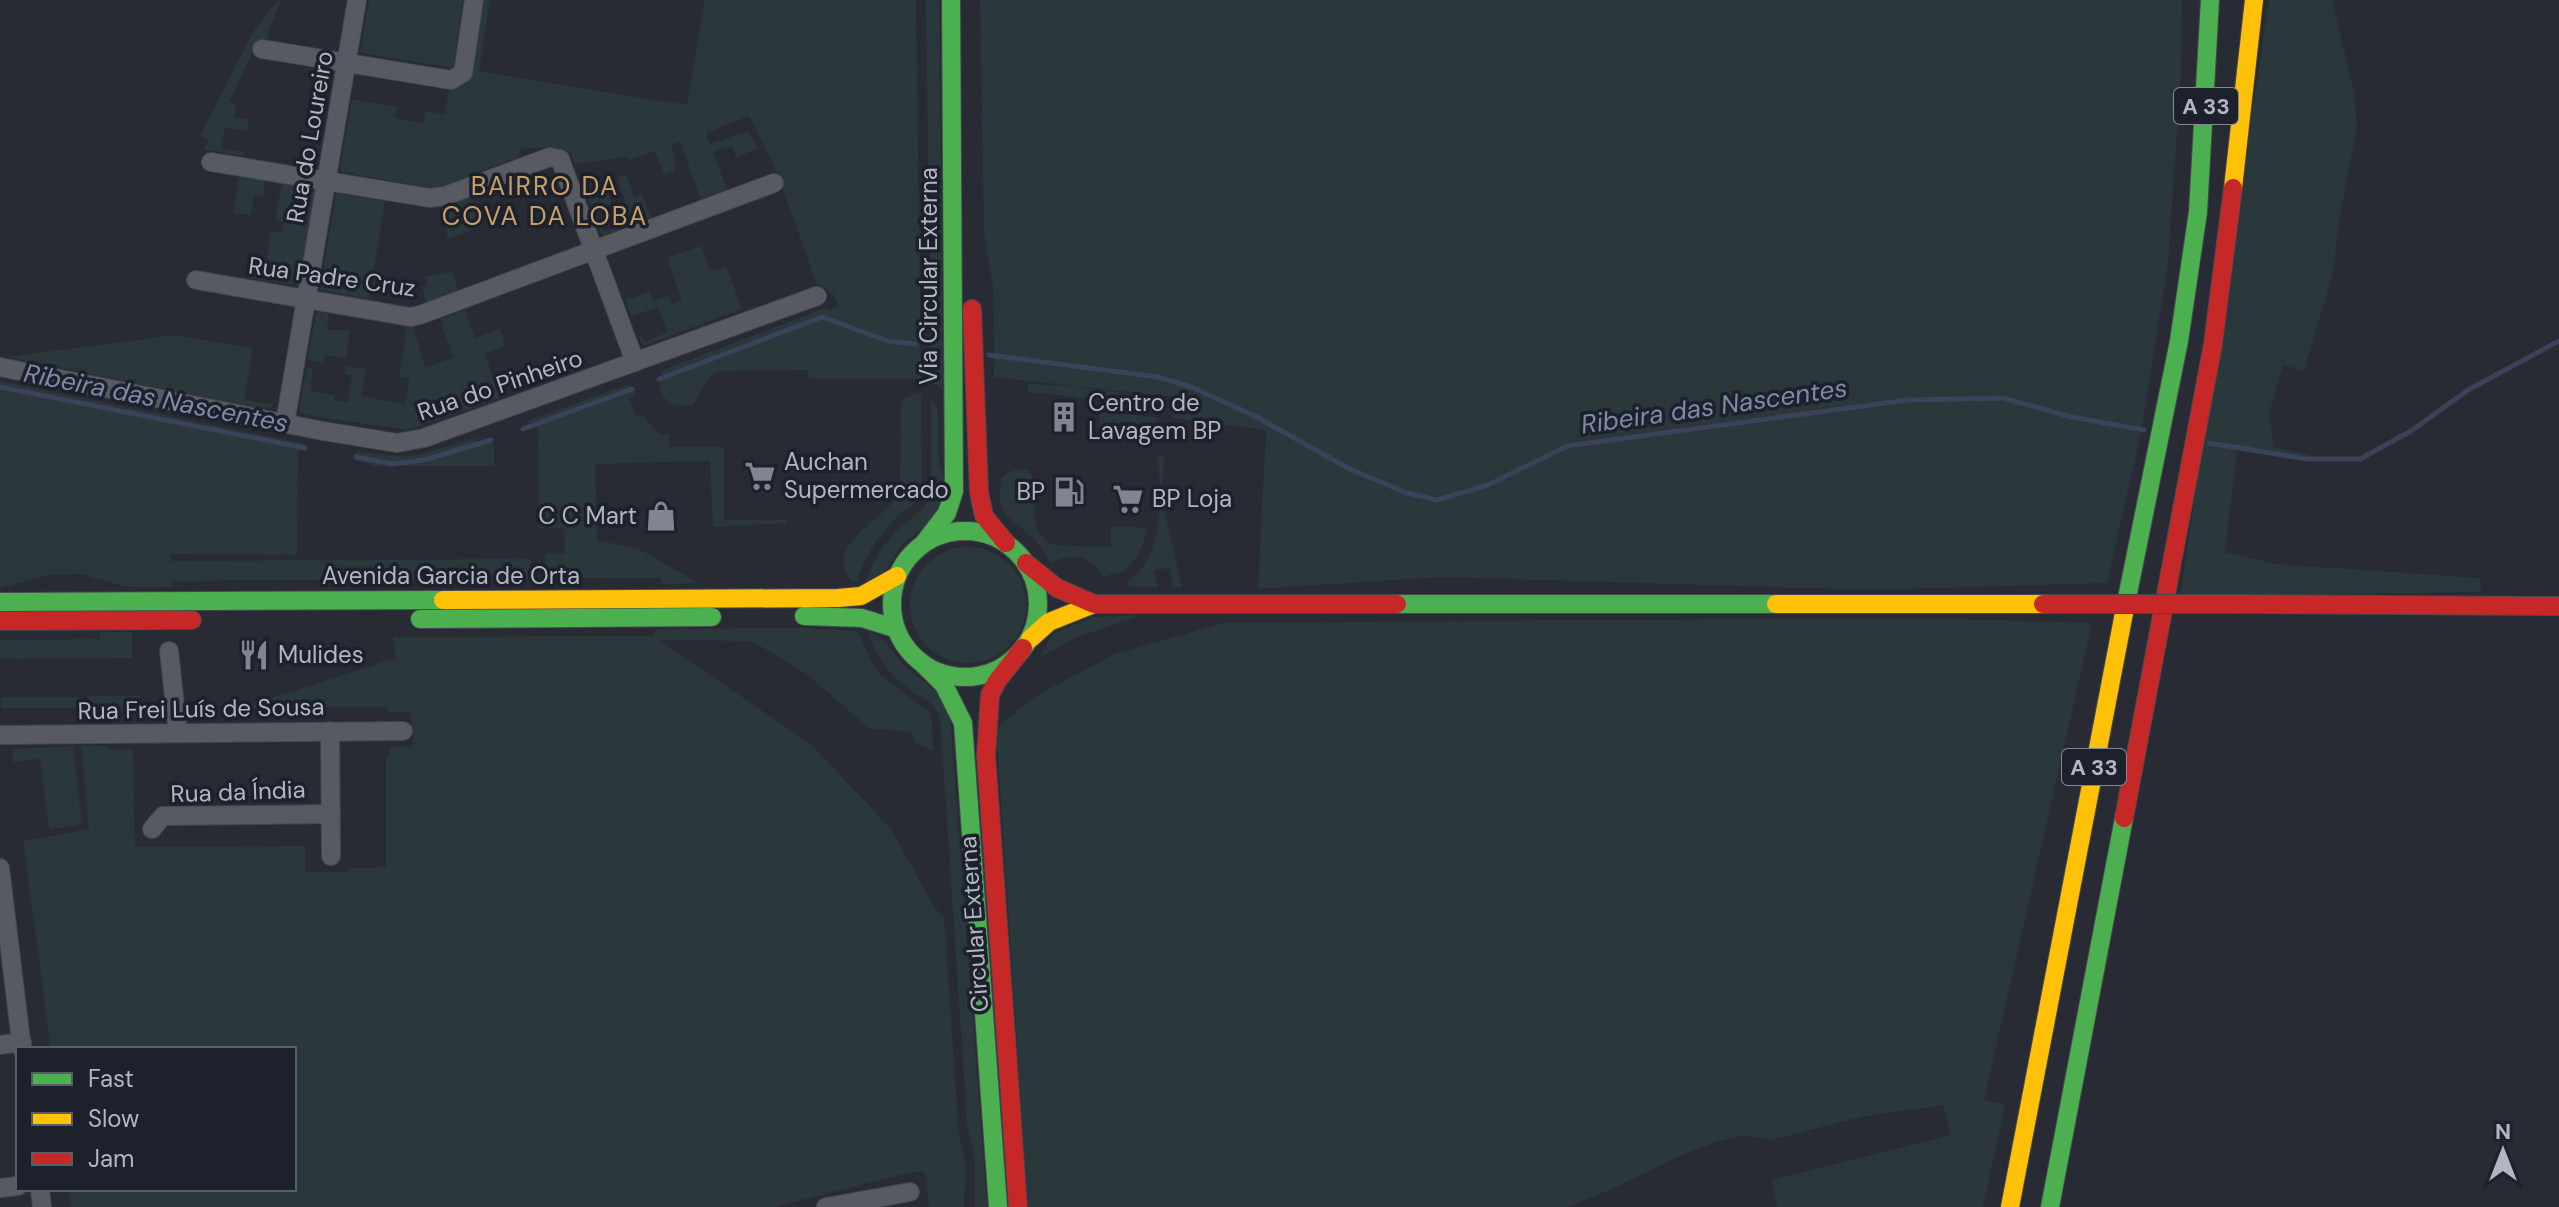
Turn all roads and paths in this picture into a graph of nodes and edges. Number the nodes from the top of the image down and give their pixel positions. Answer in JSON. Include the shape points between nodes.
{"nodes":[{"id":1,"x":357,"y":0,"type":"edge"},
{"id":2,"x":474,"y":0,"type":"edge"},
{"id":3,"x":951,"y":0,"type":"edge"},
{"id":4,"x":967,"y":0,"type":"edge"},
{"id":5,"x":2210,"y":0,"type":"edge"},
{"id":6,"x":2254,"y":0,"type":"edge"},
{"id":7,"x":262,"y":49,"type":"dead end"},
{"id":8,"x":347,"y":63,"type":"junction"},
{"id":9,"x":211,"y":162,"type":"dead end"},
{"id":10,"x":327,"y":182,"type":"junction"},
{"id":11,"x":774,"y":183,"type":"dead end"},
{"id":12,"x":971,"y":215,"type":"dead end"},
{"id":13,"x":595,"y":249,"type":"junction"},
{"id":14,"x":196,"y":280,"type":"dead end"},
{"id":15,"x":972,"y":292,"type":"dead end"},
{"id":16,"x":817,"y":296,"type":"dead end"},
{"id":17,"x":307,"y":300,"type":"junction"},
{"id":18,"x":635,"y":362,"type":"junction"},
{"id":19,"x":0,"y":367,"type":"edge"},
{"id":20,"x":285,"y":423,"type":"junction"},
{"id":21,"x":924,"y":543,"type":"junction"},
{"id":22,"x":1006,"y":543,"type":"junction"},
{"id":23,"x":1026,"y":563,"type":"junction"},
{"id":24,"x":897,"y":576,"type":"junction"},
{"id":25,"x":0,"y":602,"type":"edge"},
{"id":26,"x":1094,"y":604,"type":"junction"},
{"id":27,"x":2559,"y":606,"type":"edge"},
{"id":28,"x":407,"y":619,"type":"dead end"},
{"id":29,"x":217,"y":620,"type":"dead end"},
{"id":30,"x":0,"y":621,"type":"edge"},
{"id":31,"x":894,"y":628,"type":"junction"},
{"id":32,"x":1026,"y":643,"type":"junction"},
{"id":33,"x":169,"y":651,"type":"dead end"},
{"id":34,"x":921,"y":662,"type":"junction"},
{"id":35,"x":330,"y":731,"type":"junction"},
{"id":36,"x":403,"y":731,"type":"dead end"},
{"id":37,"x":178,"y":733,"type":"junction"},
{"id":38,"x":0,"y":735,"type":"edge"},
{"id":39,"x":331,"y":814,"type":"junction"},
{"id":40,"x":152,"y":829,"type":"dead end"},
{"id":41,"x":331,"y":856,"type":"dead end"},
{"id":42,"x":0,"y":868,"type":"edge"},
{"id":43,"x":0,"y":876,"type":"edge"},
{"id":44,"x":6,"y":965,"type":"edge"},
{"id":45,"x":0,"y":1045,"type":"edge"},
{"id":46,"x":22,"y":1046,"type":"edge"},
{"id":47,"x":910,"y":1192,"type":"dead end"},
{"id":48,"x":826,"y":1207,"type":"edge"},
{"id":49,"x":998,"y":1207,"type":"edge"},
{"id":50,"x":1018,"y":1207,"type":"edge"},
{"id":51,"x":2010,"y":1207,"type":"edge"},
{"id":52,"x":2050,"y":1207,"type":"edge"}],
"edges":[{"from":1,"to":8,"type":"street","name":"Rua do Loureiro"},
{"from":2,"to":8,"type":"street","via":[[463,73],[451,80]]},
{"from":3,"to":21,"type":"main road","name":"Via Circular Externa","via":[[954,491],[945,519]]},
{"from":4,"to":12,"type":"main road","name":"Via Circular Externa"},
{"from":5,"to":51,"type":"main road","number":"A 33","via":[[2198,212],[2179,341]]},
{"from":6,"to":52,"type":"main road","number":"A 33","via":[[2213,344]]},
{"from":7,"to":8,"type":"street"},
{"from":8,"to":10,"type":"street","name":"Rua do Loureiro"},
{"from":9,"to":10,"type":"street"},
{"from":10,"to":13,"type":"street","via":[[430,198],[550,157],[560,159]]},
{"from":10,"to":17,"type":"street","name":"Rua do Loureiro"},
{"from":11,"to":13,"type":"street","name":"Rua Padre Cruz"},
{"from":13,"to":17,"type":"street","name":"Rua Padre Cruz","via":[[410,317]]},
{"from":13,"to":18,"type":"street"},
{"from":14,"to":17,"type":"street","name":"Rua Padre Cruz"},
{"from":15,"to":22,"type":"main road","name":"Via Circular Externa","via":[[979,492],[984,516]]},
{"from":16,"to":18,"type":"street","name":"Rua do Pinheiro"},
{"from":17,"to":20,"type":"street","name":"Rua do Loureiro"},
{"from":18,"to":20,"type":"street","name":"Rua do Pinheiro","via":[[397,443]]},
{"from":19,"to":20,"type":"street","name":"Rua do Pinheiro"},
{"from":21,"to":22,"type":"main road","via":[[965,530]]},
{"from":21,"to":24,"type":"main road"},
{"from":22,"to":23,"type":"main road"},
{"from":23,"to":26,"type":"main road","via":[[1070,597]]},
{"from":23,"to":32,"type":"main road","via":[[1038,604]]},
{"from":24,"to":25,"type":"main road","name":"Avenida Garcia de Orta","via":[[861,596],[838,598]]},
{"from":24,"to":31,"type":"main road","via":[[891,604]]},
{"from":26,"to":27,"type":"main road","bridge":true},
{"from":26,"to":32,"type":"main road","via":[[1049,622]]},
{"from":28,"to":31,"type":"main road","name":"Avenida Garcia de Orta","via":[[837,616]]},
{"from":29,"to":30,"type":"main road"},
{"from":31,"to":34,"type":"main road"},
{"from":32,"to":34,"type":"main road","via":[[1005,665],[979,676],[950,676]]},
{"from":32,"to":50,"type":"main road","name":"Circular Externa","via":[[990,695],[986,755]]},
{"from":33,"to":37,"type":"street"},
{"from":34,"to":49,"type":"main road","name":"Circular Externa","via":[[944,685],[963,723]]},
{"from":35,"to":36,"type":"street","name":"Rua Frei Luís de Sousa"},
{"from":35,"to":37,"type":"street","name":"Rua Frei Luís de Sousa"},
{"from":35,"to":39,"type":"street"},
{"from":37,"to":38,"type":"street","name":"Rua Frei Luís de Sousa"},
{"from":39,"to":40,"type":"street","name":"Rua da Índia","via":[[163,816]]},
{"from":39,"to":41,"type":"street"},
{"from":42,"to":43,"type":"street"},
{"from":43,"to":44,"type":"street"},
{"from":44,"to":46,"type":"street"},
{"from":45,"to":46,"type":"street"},
{"from":47,"to":48,"type":"street"}]}
